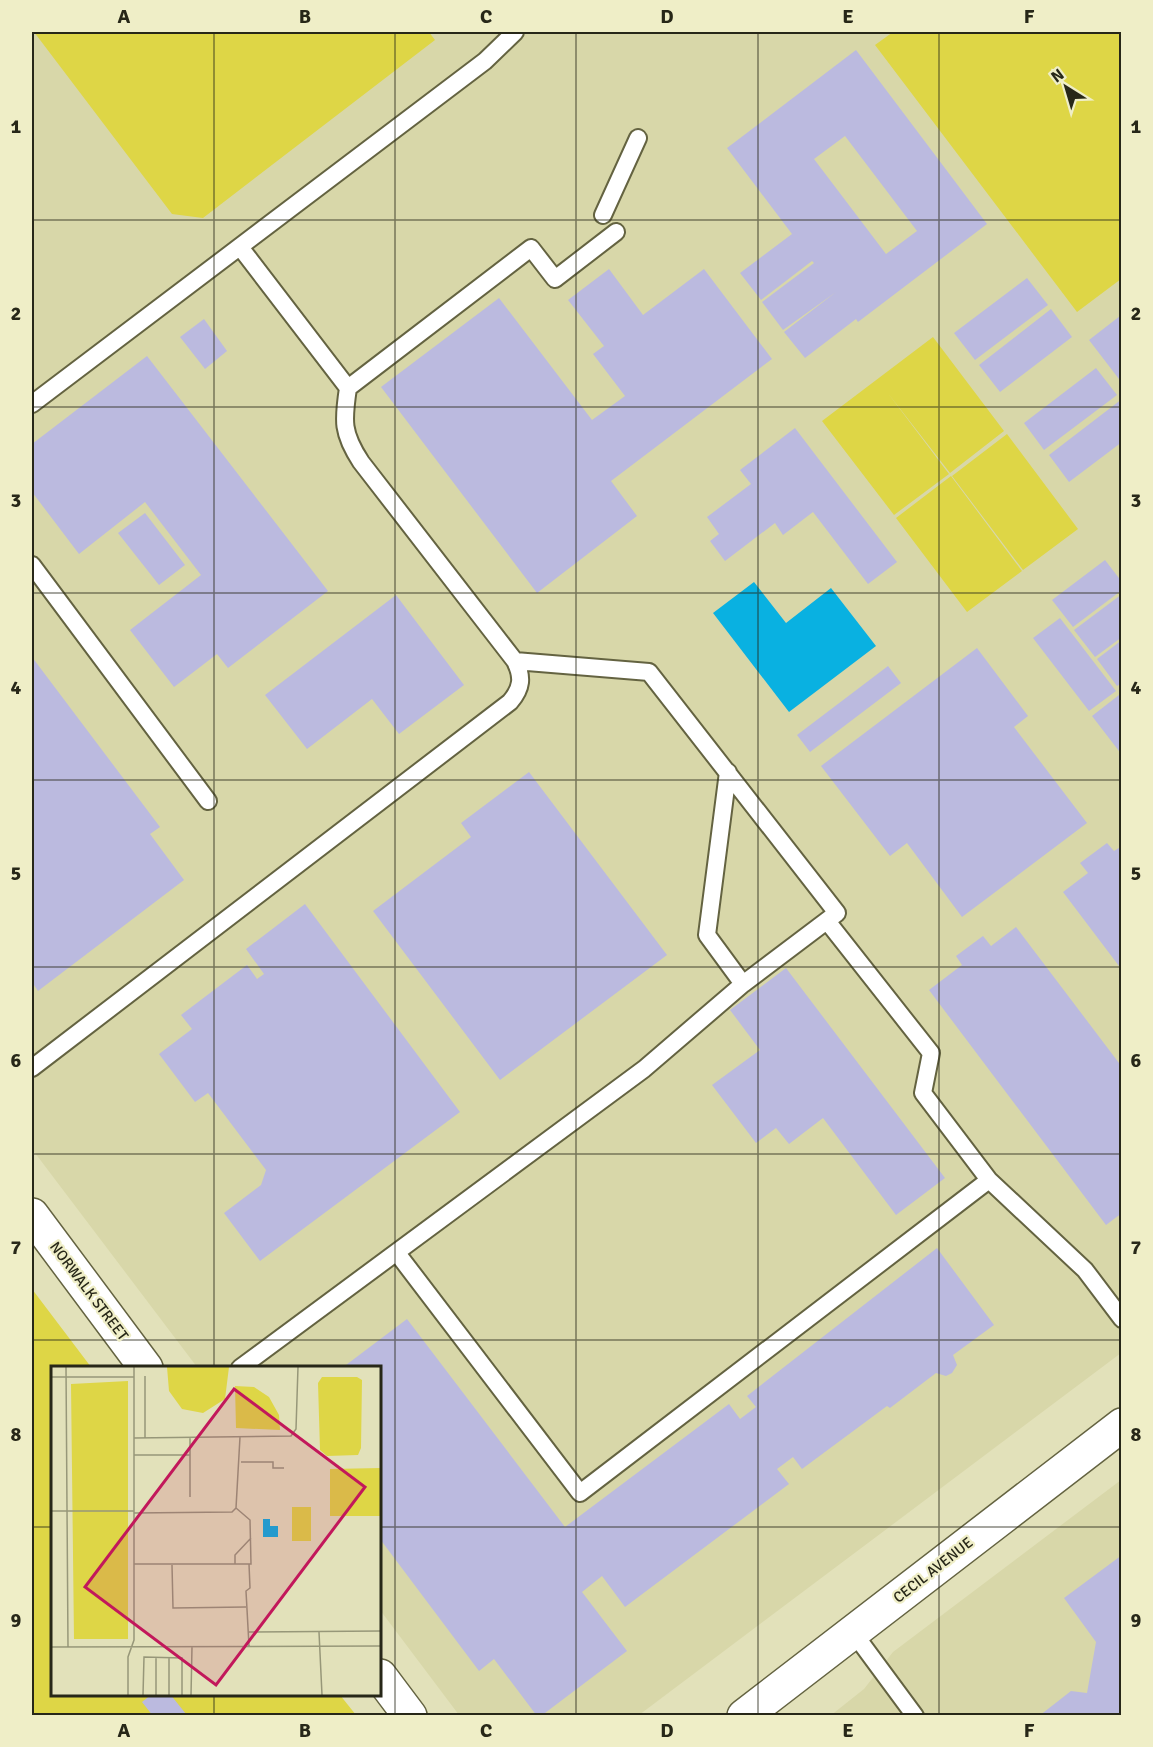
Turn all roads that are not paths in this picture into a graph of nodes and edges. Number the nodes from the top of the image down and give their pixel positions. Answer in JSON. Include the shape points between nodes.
{"nodes":[{"id":1,"x":515,"y":32,"type":"edge"},
{"id":2,"x":638,"y":138,"type":"dead end"},
{"id":3,"x":603,"y":215,"type":"dead end"},
{"id":4,"x":616,"y":232,"type":"dead end"},
{"id":5,"x":240,"y":247,"type":"junction"},
{"id":6,"x":348,"y":388,"type":"junction"},
{"id":7,"x":32,"y":404,"type":"edge"},
{"id":8,"x":32,"y":565,"type":"edge"},
{"id":9,"x":515,"y":661,"type":"junction"},
{"id":10,"x":728,"y":772,"type":"junction"},
{"id":11,"x":208,"y":801,"type":"dead end"},
{"id":12,"x":827,"y":921,"type":"junction"},
{"id":13,"x":743,"y":984,"type":"junction"},
{"id":14,"x":32,"y":1068,"type":"edge"},
{"id":15,"x":989,"y":1180,"type":"junction"},
{"id":16,"x":32,"y":1215,"type":"edge"},
{"id":17,"x":397,"y":1253,"type":"junction"},
{"id":18,"x":1119,"y":1311,"type":"edge"},
{"id":19,"x":145,"y":1366,"type":"edge"},
{"id":20,"x":243,"y":1366,"type":"edge"},
{"id":21,"x":1122,"y":1425,"type":"edge"},
{"id":22,"x":853,"y":1632,"type":"junction"},
{"id":23,"x":381,"y":1677,"type":"edge"},
{"id":24,"x":410,"y":1716,"type":"edge"},
{"id":25,"x":744,"y":1716,"type":"edge"},
{"id":26,"x":915,"y":1716,"type":"edge"}],
"edges":[{"from":1,"to":5,"type":"lane","via":[[485,61]]},
{"from":2,"to":3,"type":"lane"},
{"from":4,"to":6,"type":"lane","via":[[555,279],[531,248]]},
{"from":5,"to":6,"type":"lane"},
{"from":5,"to":7,"type":"lane"},
{"from":6,"to":9,"type":"lane","via":[[343,421],[352,447]]},
{"from":8,"to":11,"type":"lane"},
{"from":9,"to":10,"type":"lane","via":[[649,672]]},
{"from":9,"to":14,"type":"lane","via":[[521,685],[510,702]]},
{"from":10,"to":12,"type":"lane","via":[[837,913]]},
{"from":10,"to":13,"type":"lane","via":[[707,935]]},
{"from":12,"to":13,"type":"lane"},
{"from":12,"to":15,"type":"lane","via":[[931,1053],[923,1093]]},
{"from":13,"to":17,"type":"lane","via":[[644,1069]]},
{"from":15,"to":17,"type":"lane","via":[[580,1493]]},
{"from":15,"to":18,"type":"lane","via":[[1085,1270]]},
{"from":16,"to":19,"type":"main road","name":"NORWALK STREET"},
{"from":17,"to":20,"type":"lane"},
{"from":21,"to":22,"type":"main road","name":"CECIL AVENUE"},
{"from":22,"to":25,"type":"main road","name":"CECIL AVENUE"},
{"from":22,"to":26,"type":"lane"},
{"from":23,"to":24,"type":"main road"}]}
